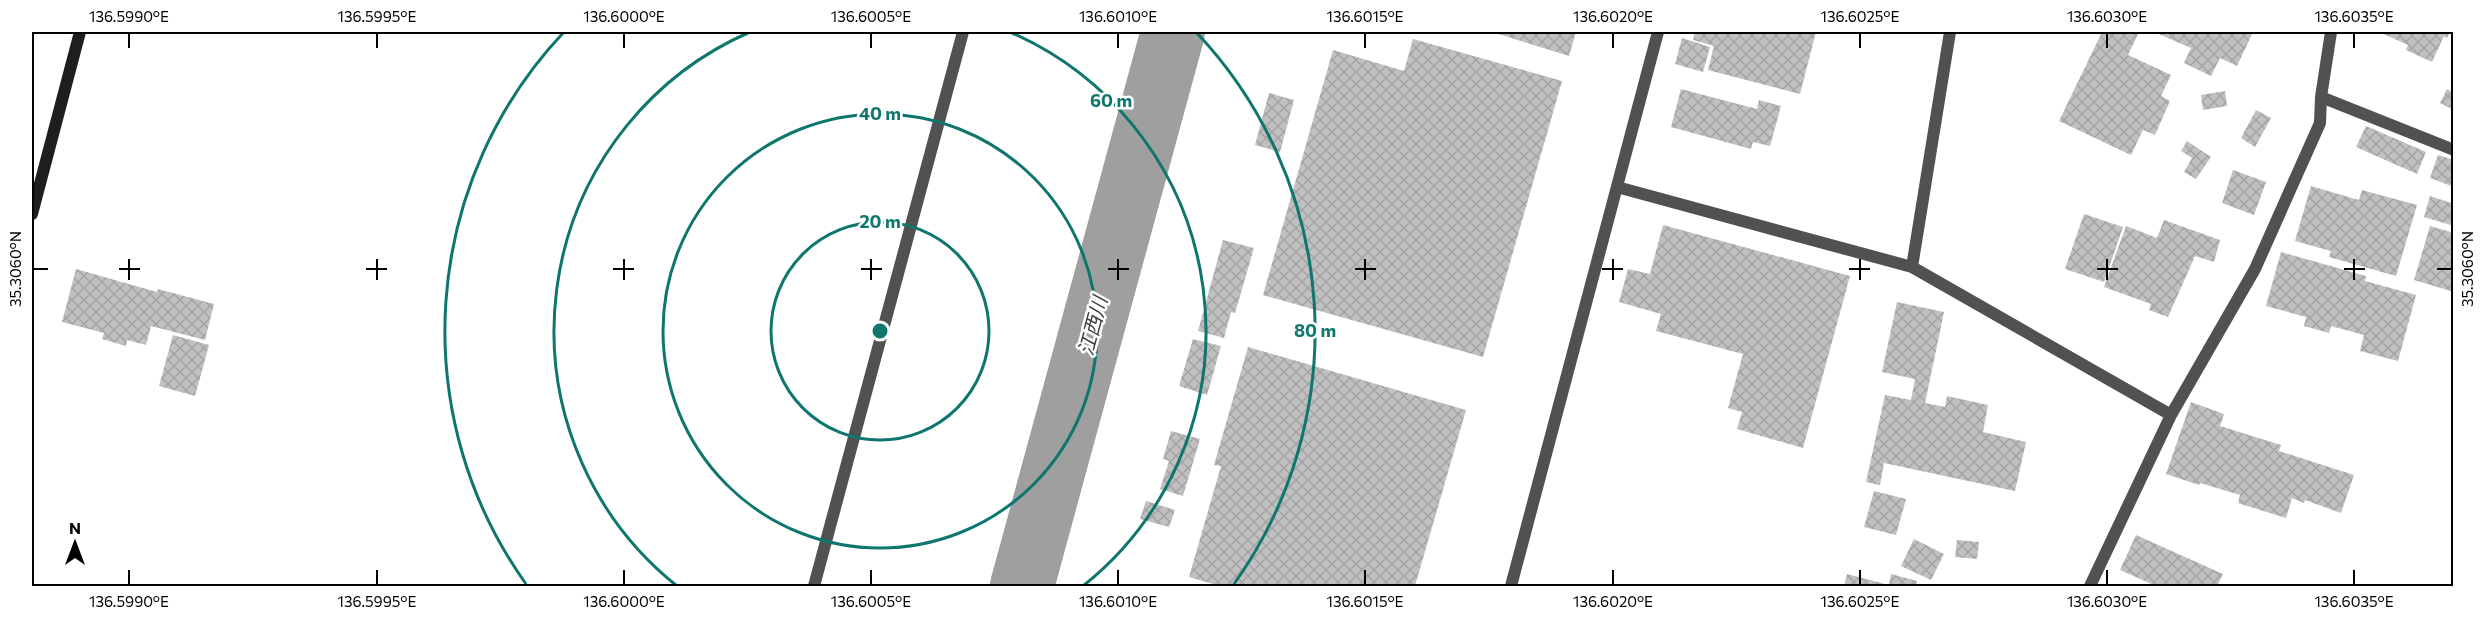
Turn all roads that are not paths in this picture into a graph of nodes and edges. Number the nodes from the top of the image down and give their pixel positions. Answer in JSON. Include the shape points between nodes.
{"nodes":[{"id":1,"x":80,"y":32,"type":"edge"},
{"id":2,"x":963,"y":32,"type":"edge"},
{"id":3,"x":1658,"y":32,"type":"edge"},
{"id":4,"x":1950,"y":32,"type":"edge"},
{"id":5,"x":2331,"y":32,"type":"edge"},
{"id":6,"x":2321,"y":97,"type":"junction"},
{"id":7,"x":2454,"y":150,"type":"edge"},
{"id":8,"x":1617,"y":187,"type":"junction"},
{"id":9,"x":32,"y":214,"type":"edge"},
{"id":10,"x":1912,"y":267,"type":"junction"},
{"id":11,"x":2171,"y":415,"type":"junction"},
{"id":12,"x":814,"y":586,"type":"edge"},
{"id":13,"x":1511,"y":586,"type":"edge"},
{"id":14,"x":2090,"y":586,"type":"edge"}],
"edges":[{"from":1,"to":9,"type":"street"},
{"from":2,"to":12,"type":"street"},
{"from":3,"to":8,"type":"street"},
{"from":4,"to":10,"type":"street"},
{"from":5,"to":6,"type":"street"},
{"from":6,"to":7,"type":"street"},
{"from":6,"to":11,"type":"street","via":[[2320,123],[2255,269]]},
{"from":8,"to":10,"type":"street"},
{"from":8,"to":13,"type":"street"},
{"from":10,"to":11,"type":"street"},
{"from":11,"to":14,"type":"street"}]}
